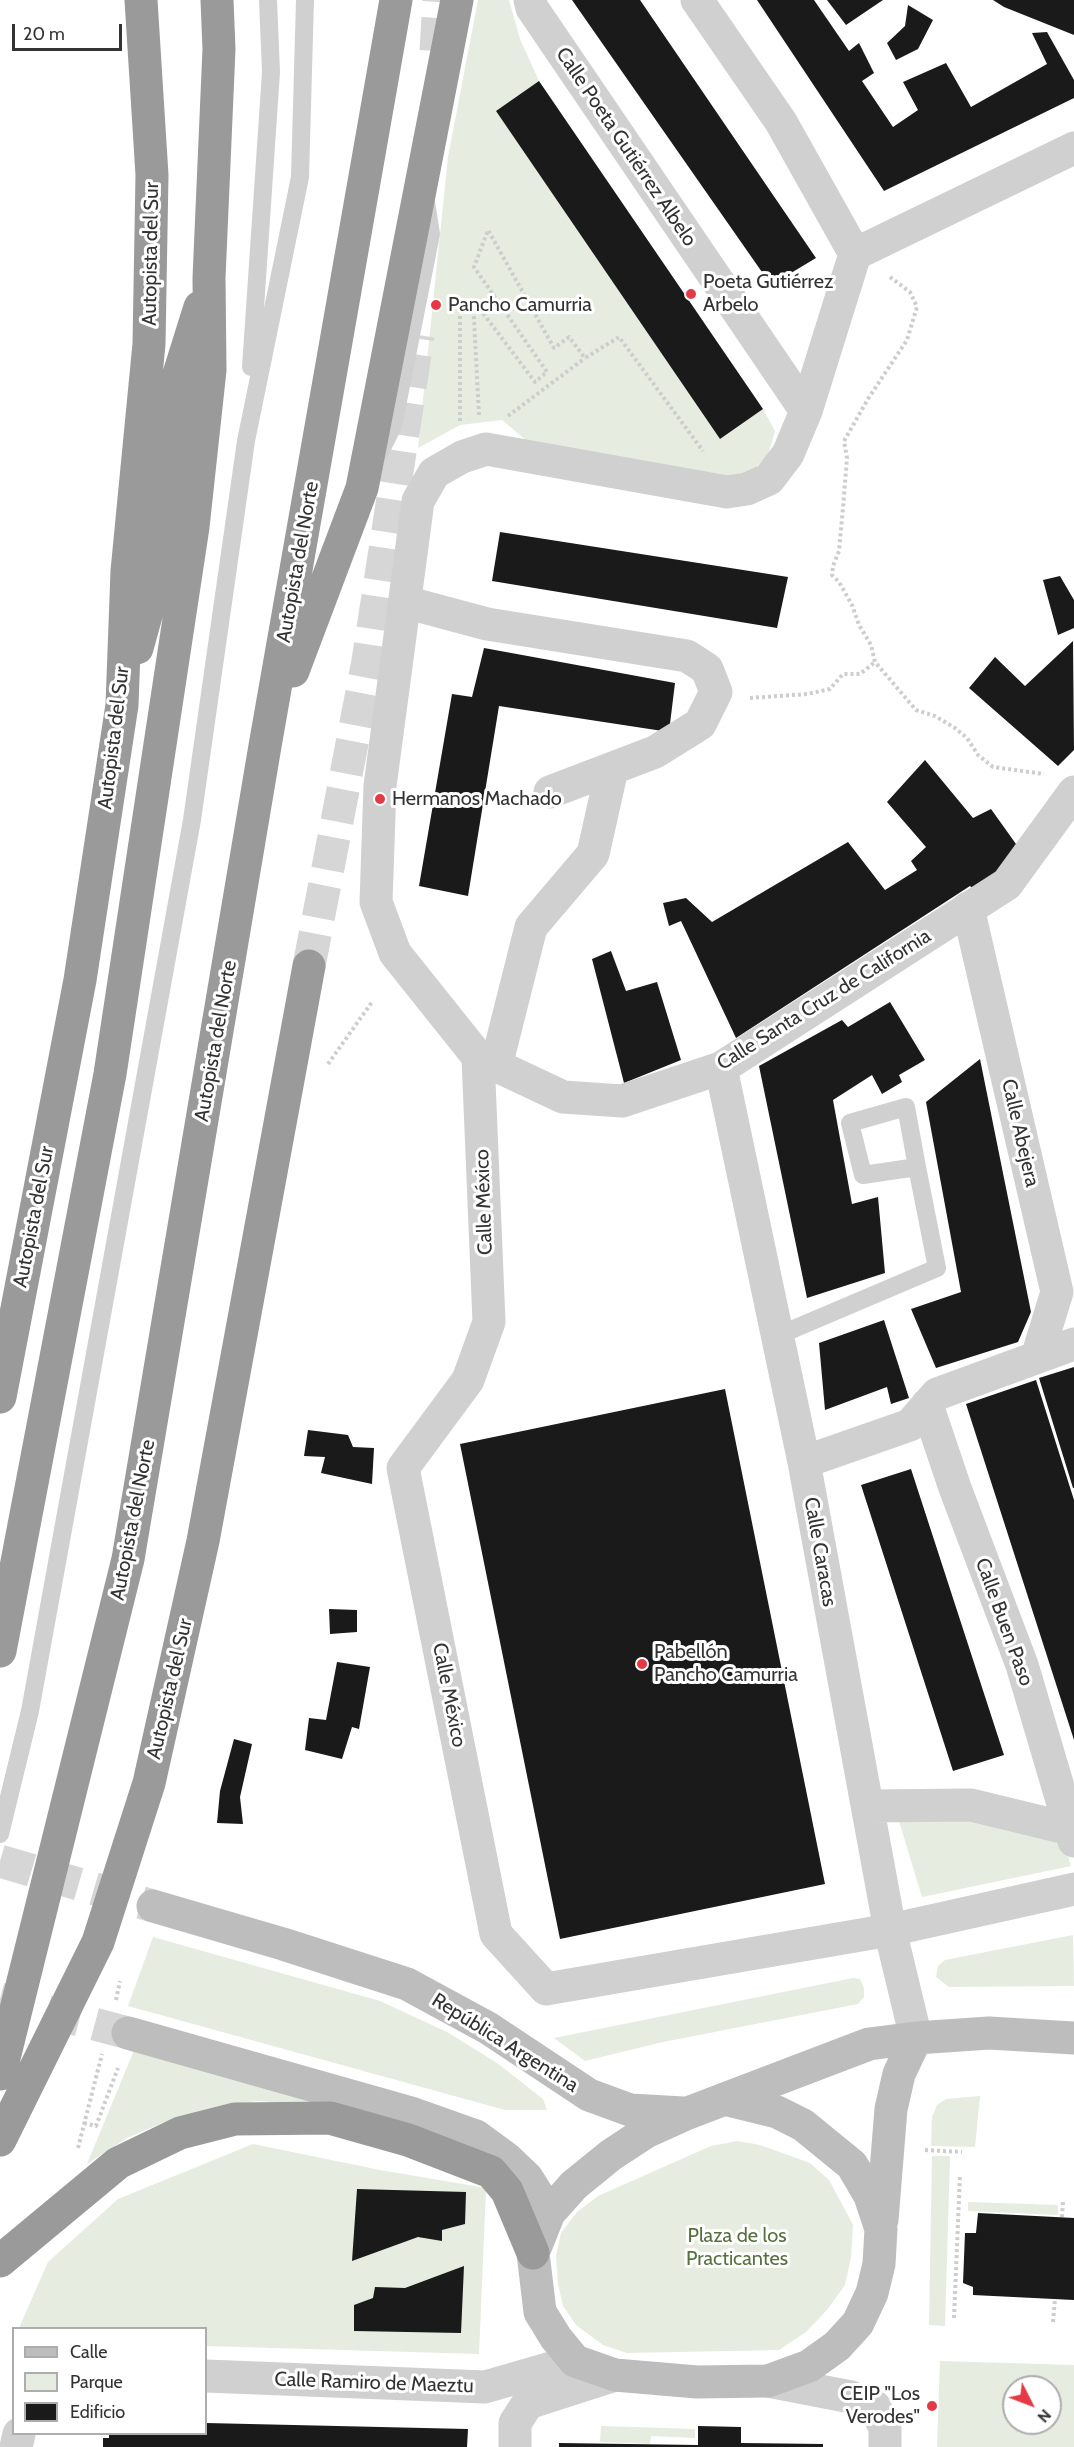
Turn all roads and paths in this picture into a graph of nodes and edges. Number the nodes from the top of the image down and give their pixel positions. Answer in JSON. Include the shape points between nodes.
{"nodes":[{"id":1,"x":141,"y":0,"type":"edge"},
{"id":2,"x":217,"y":0,"type":"edge"},
{"id":3,"x":268,"y":0,"type":"edge"},
{"id":4,"x":305,"y":0,"type":"edge"},
{"id":5,"x":396,"y":0,"type":"edge"},
{"id":6,"x":457,"y":0,"type":"edge"},
{"id":7,"x":530,"y":0,"type":"edge"},
{"id":8,"x":697,"y":0,"type":"edge"},
{"id":9,"x":1074,"y":148,"type":"edge"},
{"id":10,"x":857,"y":253,"type":"junction"},
{"id":11,"x":209,"y":278,"type":"junction"},
{"id":12,"x":460,"y":301,"type":"dead end"},
{"id":13,"x":585,"y":358,"type":"junction"},
{"id":14,"x":806,"y":411,"type":"junction"},
{"id":15,"x":502,"y":420,"type":"dead end"},
{"id":16,"x":480,"y":423,"type":"dead end"},
{"id":17,"x":460,"y":425,"type":"dead end"},
{"id":18,"x":246,"y":441,"type":"junction"},
{"id":19,"x":727,"y":492,"type":"junction"},
{"id":20,"x":405,"y":602,"type":"junction"},
{"id":21,"x":875,"y":662,"type":"junction"},
{"id":22,"x":716,"y":692,"type":"junction"},
{"id":23,"x":122,"y":705,"type":"junction"},
{"id":24,"x":266,"y":746,"type":"junction"},
{"id":25,"x":612,"y":769,"type":"junction"},
{"id":26,"x":1047,"y":774,"type":"dead end"},
{"id":27,"x":550,"y":792,"type":"dead end"},
{"id":28,"x":1074,"y":792,"type":"edge"},
{"id":29,"x":968,"y":908,"type":"junction"},
{"id":30,"x":309,"y":966,"type":"tunnel mouth"},
{"id":31,"x":487,"y":1062,"type":"junction"},
{"id":32,"x":721,"y":1068,"type":"junction"},
{"id":33,"x":917,"y":1167,"type":"junction"},
{"id":34,"x":777,"y":1336,"type":"junction"},
{"id":35,"x":1074,"y":1344,"type":"edge"},
{"id":36,"x":1037,"y":1357,"type":"junction"},
{"id":37,"x":0,"y":1397,"type":"edge"},
{"id":38,"x":927,"y":1405,"type":"junction"},
{"id":39,"x":804,"y":1462,"type":"junction"},
{"id":40,"x":0,"y":1651,"type":"edge"},
{"id":41,"x":868,"y":1806,"type":"junction"},
{"id":42,"x":1073,"y":1833,"type":"edge"},
{"id":43,"x":0,"y":1834,"type":"edge"},
{"id":44,"x":1074,"y":1889,"type":"edge"},
{"id":45,"x":153,"y":1906,"type":"tunnel mouth"},
{"id":46,"x":890,"y":1930,"type":"junction"},
{"id":47,"x":128,"y":2033,"type":"joint"},
{"id":48,"x":916,"y":2038,"type":"junction"},
{"id":49,"x":1074,"y":2038,"type":"edge"},
{"id":50,"x":0,"y":2074,"type":"edge"},
{"id":51,"x":724,"y":2099,"type":"junction"},
{"id":52,"x":688,"y":2113,"type":"junction"},
{"id":53,"x":84,"y":2123,"type":"dead end"},
{"id":54,"x":0,"y":2140,"type":"edge"},
{"id":55,"x":925,"y":2150,"type":"dead end"},
{"id":56,"x":962,"y":2152,"type":"dead end"},
{"id":57,"x":960,"y":2175,"type":"dead end"},
{"id":58,"x":1063,"y":2201,"type":"dead end"},
{"id":59,"x":549,"y":2213,"type":"junction"},
{"id":60,"x":1062,"y":2217,"type":"dead end"},
{"id":61,"x":881,"y":2229,"type":"junction"},
{"id":62,"x":533,"y":2253,"type":"junction"},
{"id":63,"x":0,"y":2261,"type":"edge"},
{"id":64,"x":1055,"y":2299,"type":"dead end"},
{"id":65,"x":954,"y":2318,"type":"dead end"},
{"id":66,"x":1053,"y":2322,"type":"dead end"},
{"id":67,"x":575,"y":2361,"type":"junction"},
{"id":68,"x":615,"y":2375,"type":"junction"},
{"id":69,"x":207,"y":2376,"type":"edge"},
{"id":70,"x":768,"y":2381,"type":"junction"},
{"id":71,"x":514,"y":2447,"type":"edge"},
{"id":72,"x":885,"y":2447,"type":"edge"}],
"edges":[{"from":1,"to":23,"type":"highway","name":"Autopista del Sur","via":[[152,175],[150,344],[127,571]]},
{"from":2,"to":11,"type":"highway","via":[[219,48]]},
{"from":3,"to":18,"type":"lane","via":[[271,72]]},
{"from":4,"to":18,"type":"lane","via":[[300,177]]},
{"from":5,"to":24,"type":"highway","name":"Autopista del Norte"},
{"from":6,"to":24,"type":"highway","via":[[362,488]]},
{"from":7,"to":14,"type":"street","name":"Calle Poeta Gutiérrez Albelo","via":[[538,18]]},
{"from":8,"to":10,"type":"street","via":[[782,122]]},
{"from":9,"to":10,"type":"street"},
{"from":10,"to":14,"type":"street"},
{"from":10,"to":21,"type":"path","via":[[910,292],[917,306],[907,340],[844,441],[844,497],[839,551],[832,575],[852,605]]},
{"from":11,"to":23,"type":"highway","via":[[179,374],[156,579]]},
{"from":11,"to":40,"type":"highway","via":[[210,370],[193,527],[110,1074]]},
{"from":12,"to":17,"type":"path"},
{"from":13,"to":15,"type":"path"},
{"from":13,"to":16,"type":"path","via":[[569,337],[554,348],[488,230],[474,267],[547,372],[535,382],[473,300]]},
{"from":13,"to":19,"type":"path","via":[[619,337],[723,478]]},
{"from":14,"to":19,"type":"street","via":[[788,454],[769,479],[747,489]]},
{"from":18,"to":43,"type":"lane","via":[[192,820],[32,1700]]},
{"from":19,"to":20,"type":"street","name":"Calle Santa Cruz de California","via":[[486,448],[434,473],[418,501]]},
{"from":20,"to":22,"type":"street","via":[[487,624],[687,656],[707,669]]},
{"from":20,"to":31,"type":"street","name":"Calle Santa Cruz de California","via":[[380,786],[376,902],[395,953]]},
{"from":21,"to":22,"type":"path","via":[[860,674],[843,674],[830,689],[807,694],[749,698]]},
{"from":21,"to":26,"type":"path","via":[[916,711],[935,716],[955,728],[993,767]]},
{"from":22,"to":25,"type":"street","via":[[700,724],[655,752]]},
{"from":23,"to":37,"type":"highway","name":"Autopista del Sur","via":[[80,980]]},
{"from":24,"to":50,"type":"highway","name":"Autopista del Norte","via":[[128,1559]]},
{"from":25,"to":27,"type":"street"},
{"from":25,"to":31,"type":"street","via":[[593,854],[531,927]]},
{"from":28,"to":29,"type":"street","name":"Calle Santa Cruz de California","via":[[1007,884]]},
{"from":29,"to":32,"type":"street","name":"Calle Santa Cruz de California"},
{"from":29,"to":36,"type":"street","name":"Calle Abejera","via":[[1057,1292]]},
{"from":30,"to":54,"type":"highway","name":"Autopista del Sur","via":[[203,1541],[148,1783],[98,1942]]},
{"from":31,"to":32,"type":"street","name":"Calle Santa Cruz de California","via":[[563,1097],[622,1101]]},
{"from":31,"to":46,"type":"street","name":"Calle México","via":[[489,1322],[468,1380],[403,1468],[496,1934],[546,1989]]},
{"from":32,"to":34,"type":"street","name":"Calle Caracas"},
{"from":33,"to":33,"type":"lane","via":[[906,1107],[850,1123],[863,1175]]},
{"from":33,"to":34,"type":"lane","via":[[937,1268]]},
{"from":34,"to":39,"type":"street","name":"Calle Caracas"},
{"from":35,"to":36,"type":"street"},
{"from":36,"to":38,"type":"street","via":[[937,1394]]},
{"from":38,"to":39,"type":"street","via":[[910,1425]]},
{"from":38,"to":42,"type":"street","name":"Calle Buen Paso","via":[[1022,1665]]},
{"from":39,"to":41,"type":"street","name":"Calle Caracas"},
{"from":41,"to":42,"type":"street","via":[[971,1805]]},
{"from":41,"to":46,"type":"street","name":"Calle Caracas"},
{"from":44,"to":46,"type":"street"},
{"from":45,"to":52,"type":"main road","name":"República Argentina","via":[[407,1984],[488,2028],[589,2095],[630,2110]]},
{"from":46,"to":48,"type":"street","name":"Calle Caracas"},
{"from":47,"to":53,"type":"path","via":[[96,2126]]},
{"from":47,"to":59,"type":"main road","via":[[414,2114],[476,2136],[527,2178]]},
{"from":48,"to":49,"type":"main road","via":[[989,2033]]},
{"from":48,"to":51,"type":"main road","via":[[869,2044]]},
{"from":48,"to":61,"type":"main road","via":[[899,2074],[891,2109]]},
{"from":51,"to":52,"type":"main road"},
{"from":51,"to":61,"type":"main road","via":[[777,2112],[824,2140],[852,2164],[870,2196]]},
{"from":52,"to":59,"type":"main road","via":[[646,2132],[611,2155],[574,2185]]},
{"from":55,"to":56,"type":"path"},
{"from":57,"to":65,"type":"path"},
{"from":58,"to":60,"type":"path"},
{"from":59,"to":62,"type":"main road"},
{"from":61,"to":70,"type":"main road","via":[[872,2293],[858,2323],[837,2346],[810,2366]]},
{"from":62,"to":63,"type":"highway","via":[[507,2191],[491,2172],[408,2140],[330,2118],[235,2119],[180,2133],[118,2163]]},
{"from":62,"to":67,"type":"main road","via":[[540,2312]]},
{"from":64,"to":66,"type":"path"},
{"from":67,"to":68,"type":"main road"},
{"from":67,"to":69,"type":"street","name":"Calle Ramiro de Maeztu","via":[[485,2387]]},
{"from":68,"to":70,"type":"main road","via":[[698,2382]]},
{"from":68,"to":71,"type":"street","via":[[528,2403],[515,2423]]},
{"from":70,"to":72,"type":"street","via":[[851,2397],[874,2407],[885,2428]]}]}
